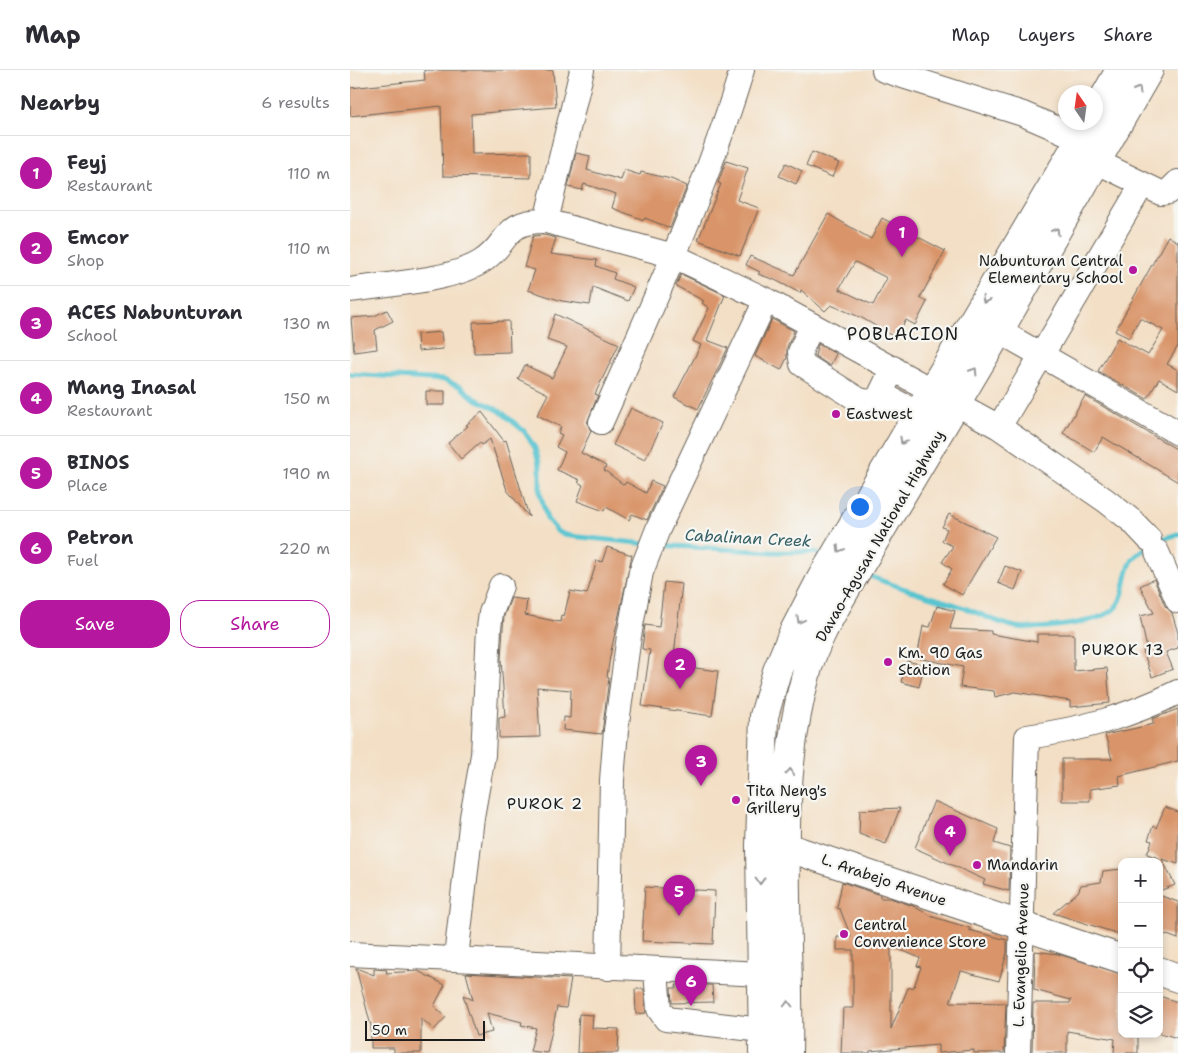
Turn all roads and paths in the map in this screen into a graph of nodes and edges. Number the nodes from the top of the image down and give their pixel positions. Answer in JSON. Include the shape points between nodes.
{"nodes":[{"id":1,"x":582,"y":70,"type":"edge"},
{"id":2,"x":742,"y":70,"type":"edge"},
{"id":3,"x":884,"y":70,"type":"edge"},
{"id":4,"x":1120,"y":70,"type":"edge"},
{"id":5,"x":1149,"y":70,"type":"edge"},
{"id":6,"x":1103,"y":100,"type":"edge"},
{"id":7,"x":1089,"y":144,"type":"edge"},
{"id":8,"x":1178,"y":182,"type":"edge"},
{"id":9,"x":1142,"y":185,"type":"junction"},
{"id":10,"x":546,"y":221,"type":"junction"},
{"id":11,"x":674,"y":256,"type":"junction"},
{"id":12,"x":350,"y":290,"type":"edge"},
{"id":13,"x":766,"y":300,"type":"junction"},
{"id":14,"x":812,"y":325,"type":"junction"},
{"id":15,"x":999,"y":331,"type":"junction"},
{"id":16,"x":1040,"y":355,"type":"junction"},
{"id":17,"x":893,"y":368,"type":"junction"},
{"id":18,"x":882,"y":394,"type":"junction"},
{"id":19,"x":944,"y":396,"type":"junction"},
{"id":20,"x":931,"y":421,"type":"junction"},
{"id":21,"x":601,"y":422,"type":"dead end"},
{"id":22,"x":999,"y":427,"type":"junction"},
{"id":23,"x":1178,"y":432,"type":"edge"},
{"id":24,"x":868,"y":527,"type":"junction"},
{"id":25,"x":501,"y":586,"type":"dead end"},
{"id":26,"x":1178,"y":601,"type":"edge"},
{"id":27,"x":1178,"y":692,"type":"edge"},
{"id":28,"x":760,"y":846,"type":"junction"},
{"id":29,"x":786,"y":846,"type":"junction"},
{"id":30,"x":1021,"y":926,"type":"junction"},
{"id":31,"x":350,"y":954,"type":"edge"},
{"id":32,"x":456,"y":958,"type":"junction"},
{"id":33,"x":1118,"y":958,"type":"edge"},
{"id":34,"x":608,"y":968,"type":"junction"},
{"id":35,"x":656,"y":971,"type":"junction"},
{"id":36,"x":1163,"y":972,"type":"edge"},
{"id":37,"x":762,"y":974,"type":"junction"},
{"id":38,"x":1178,"y":978,"type":"edge"},
{"id":39,"x":763,"y":1041,"type":"edge"},
{"id":40,"x":788,"y":1053,"type":"edge"},
{"id":41,"x":1018,"y":1053,"type":"edge"}],
"edges":[{"from":1,"to":10,"type":"street"},
{"from":2,"to":11,"type":"street"},
{"from":3,"to":7,"type":"street","via":[[990,103]]},
{"from":4,"to":6,"type":"main road"},
{"from":7,"to":5,"type":"main road","name":"Davao-Agusan National Highway","one_way":true},
{"from":7,"to":9,"type":"street"},
{"from":15,"to":7,"type":"main road","name":"Davao-Agusan National Highway","one_way":true},
{"from":7,"to":19,"type":"main road","name":"Davao-Agusan National Highway","one_way":true},
{"from":8,"to":9,"type":"street","via":[[1164,192]]},
{"from":9,"to":16,"type":"street"},
{"from":10,"to":11,"type":"street"},
{"from":10,"to":12,"type":"street","via":[[514,227],[484,260],[470,268]]},
{"from":11,"to":13,"type":"street"},
{"from":11,"to":21,"type":"street"},
{"from":13,"to":14,"type":"street"},
{"from":13,"to":34,"type":"street","via":[[654,539],[637,594],[616,730],[612,780]]},
{"from":14,"to":17,"type":"street"},
{"from":14,"to":18,"type":"street","via":[[800,352],[802,364],[863,402],[874,401]]},
{"from":15,"to":16,"type":"street"},
{"from":19,"to":15,"type":"main road","name":"Davao-Agusan National Highway","one_way":true},
{"from":16,"to":22,"type":"street"},
{"from":16,"to":23,"type":"street"},
{"from":17,"to":18,"type":"street"},
{"from":17,"to":19,"type":"street"},
{"from":18,"to":20,"type":"street"},
{"from":19,"to":20,"type":"main road","name":"Davao-Agusan National Highway"},
{"from":19,"to":22,"type":"street"},
{"from":20,"to":24,"type":"main road","name":"Davao-Agusan National Highway"},
{"from":22,"to":26,"type":"street","via":[[1132,521],[1153,546]]},
{"from":24,"to":28,"type":"main road","name":"Davao-Agusan National Highway","one_way":true,"via":[[822,577],[776,670],[764,716]]},
{"from":29,"to":24,"type":"main road","name":"Davao-Agusan National Highway","one_way":true,"via":[[789,774],[796,717],[807,670],[822,632],[846,589]]},
{"from":25,"to":32,"type":"street","via":[[489,628],[483,755],[472,818]]},
{"from":27,"to":30,"type":"street","name":"L. Evangelio Avenue","via":[[1116,719],[1082,729],[1027,738]]},
{"from":28,"to":29,"type":"main road","name":"L. Arabejo Avenue"},
{"from":28,"to":37,"type":"main road","name":"Davao-Agusan National Highway","one_way":true},
{"from":29,"to":30,"type":"main road","name":"L. Arabejo Avenue"},
{"from":40,"to":29,"type":"main road","name":"Davao-Agusan National Highway","one_way":true},
{"from":30,"to":33,"type":"main road","name":"L. Arabejo Avenue"},
{"from":30,"to":41,"type":"street","name":"L. Evangelio Avenue"},
{"from":31,"to":32,"type":"street"},
{"from":32,"to":34,"type":"street"},
{"from":34,"to":35,"type":"street"},
{"from":35,"to":37,"type":"street"},
{"from":35,"to":39,"type":"street","via":[[660,1009],[666,1019]]},
{"from":36,"to":38,"type":"main road"},
{"from":37,"to":39,"type":"main road","name":"Davao-Agusan National Highway"}]}
